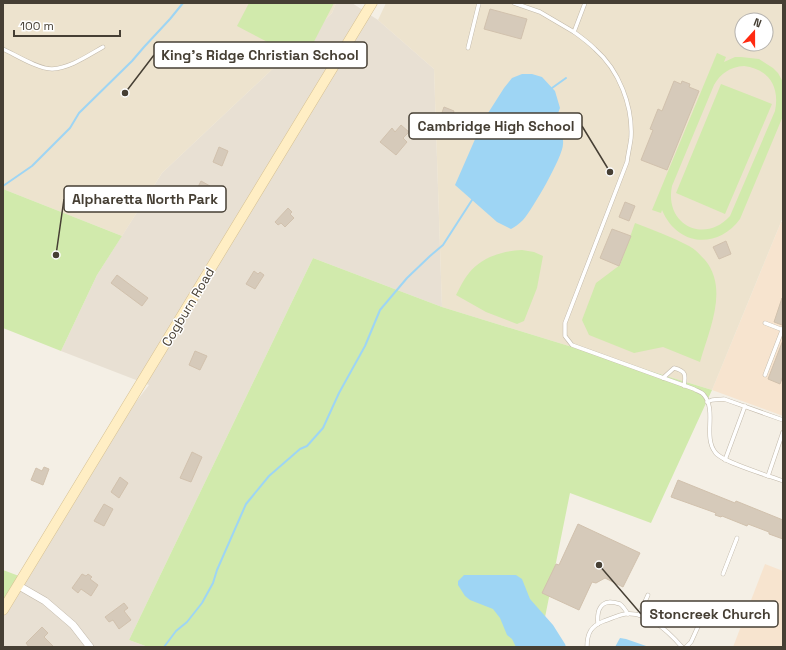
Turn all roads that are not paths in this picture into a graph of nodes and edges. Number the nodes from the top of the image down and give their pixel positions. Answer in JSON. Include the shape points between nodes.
{"nodes":[{"id":1,"x":372,"y":3,"type":"edge"},
{"id":2,"x":479,"y":3,"type":"edge"},
{"id":3,"x":514,"y":3,"type":"edge"},
{"id":4,"x":584,"y":3,"type":"edge"},
{"id":5,"x":574,"y":32,"type":"junction"},
{"id":6,"x":103,"y":47,"type":"dead end"},
{"id":7,"x":468,"y":48,"type":"dead end"},
{"id":8,"x":3,"y":49,"type":"edge"},
{"id":9,"x":765,"y":323,"type":"dead end"},
{"id":10,"x":783,"y":329,"type":"edge"},
{"id":11,"x":765,"y":375,"type":"dead end"},
{"id":12,"x":663,"y":378,"type":"junction"},
{"id":13,"x":684,"y":386,"type":"junction"},
{"id":14,"x":707,"y":402,"type":"junction"},
{"id":15,"x":745,"y":406,"type":"junction"},
{"id":16,"x":783,"y":420,"type":"edge"},
{"id":17,"x":783,"y":432,"type":"edge"},
{"id":18,"x":725,"y":460,"type":"junction"},
{"id":19,"x":768,"y":476,"type":"junction"},
{"id":20,"x":783,"y":481,"type":"edge"},
{"id":21,"x":737,"y":538,"type":"dead end"},
{"id":22,"x":723,"y":574,"type":"dead end"},
{"id":23,"x":19,"y":586,"type":"junction"},
{"id":24,"x":648,"y":595,"type":"dead end"},
{"id":25,"x":3,"y":610,"type":"edge"},
{"id":26,"x":628,"y":614,"type":"junction"},
{"id":27,"x":639,"y":615,"type":"junction"},
{"id":28,"x":701,"y":620,"type":"dead end"},
{"id":29,"x":598,"y":624,"type":"junction"},
{"id":30,"x":90,"y":647,"type":"edge"},
{"id":31,"x":586,"y":647,"type":"edge"},
{"id":32,"x":682,"y":647,"type":"edge"},
{"id":33,"x":686,"y":647,"type":"edge"}],
"edges":[{"from":1,"to":23,"type":"street","name":"Cogburn Road"},
{"from":2,"to":7,"type":"lane"},
{"from":3,"to":5,"type":"lane","via":[[540,12]]},
{"from":4,"to":5,"type":"lane"},
{"from":5,"to":12,"type":"lane","via":[[596,49],[621,85],[629,111],[631,137],[627,162],[566,324],[565,336],[572,345]]},
{"from":6,"to":8,"type":"lane","via":[[73,64],[52,69]]},
{"from":9,"to":10,"type":"lane"},
{"from":10,"to":11,"type":"lane"},
{"from":12,"to":13,"type":"lane"},
{"from":12,"to":13,"type":"lane","via":[[674,368],[682,370]]},
{"from":13,"to":14,"type":"lane","via":[[704,394]]},
{"from":14,"to":15,"type":"lane","via":[[724,399]]},
{"from":14,"to":18,"type":"lane","via":[[711,445],[715,454]]},
{"from":15,"to":16,"type":"lane"},
{"from":15,"to":18,"type":"lane"},
{"from":17,"to":19,"type":"lane"},
{"from":18,"to":19,"type":"lane"},
{"from":19,"to":20,"type":"lane"},
{"from":21,"to":22,"type":"lane"},
{"from":23,"to":25,"type":"street","name":"Cogburn Road"},
{"from":23,"to":30,"type":"street","via":[[45,601],[73,625]]},
{"from":24,"to":27,"type":"lane"},
{"from":26,"to":27,"type":"lane"},
{"from":26,"to":29,"type":"lane"},
{"from":26,"to":29,"type":"lane","via":[[620,604],[609,602],[602,605],[599,610]]},
{"from":27,"to":32,"type":"lane","via":[[662,627]]},
{"from":28,"to":33,"type":"lane"},
{"from":29,"to":31,"type":"lane","via":[[590,631]]}]}
